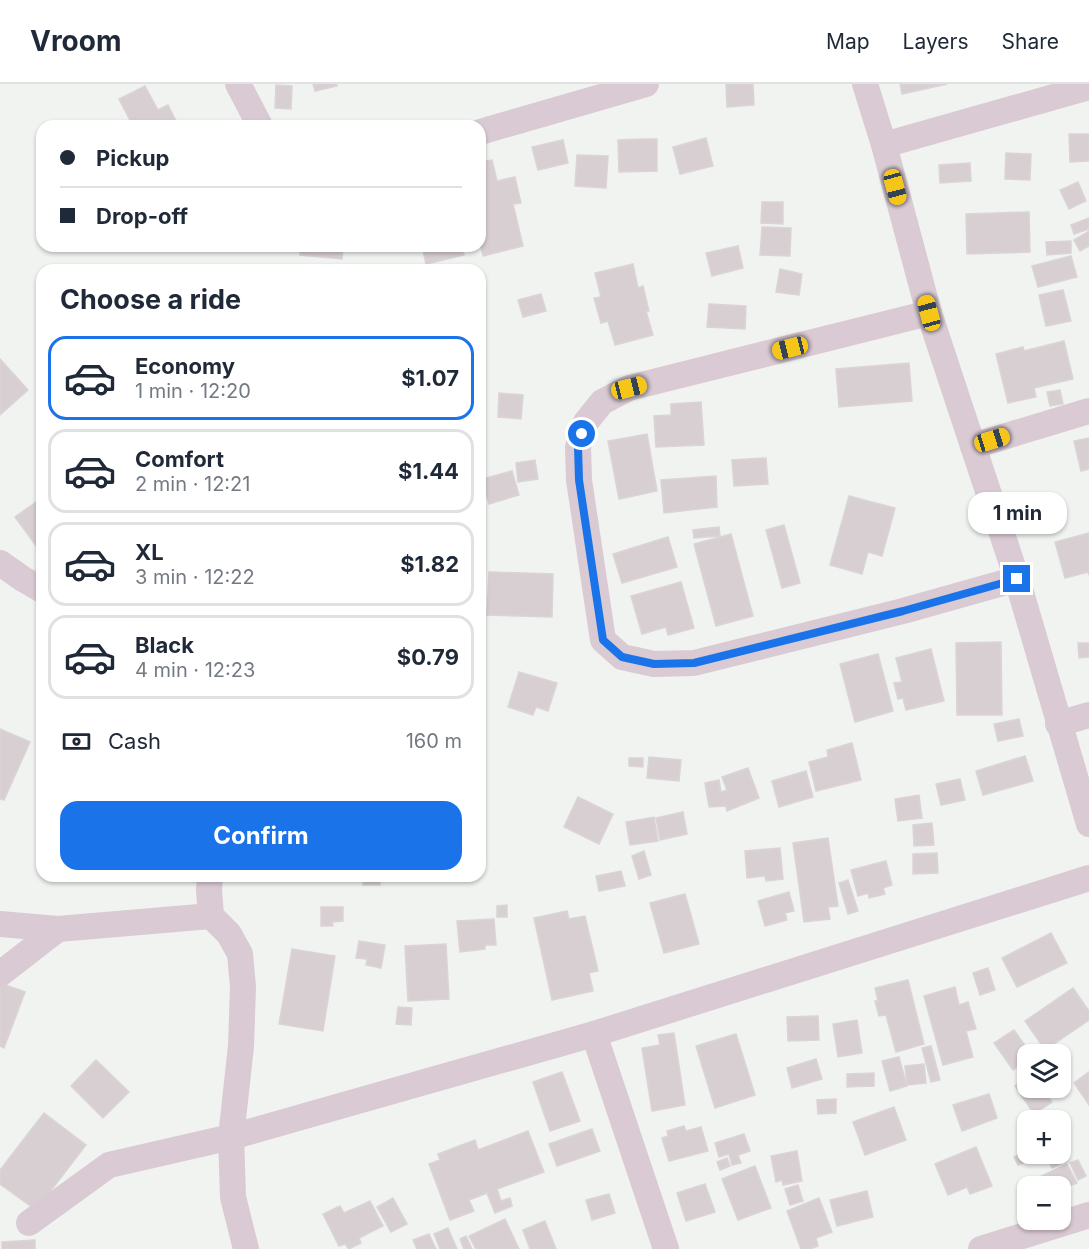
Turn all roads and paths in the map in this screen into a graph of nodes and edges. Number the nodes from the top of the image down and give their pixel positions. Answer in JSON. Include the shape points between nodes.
{"nodes":[{"id":1,"x":238,"y":84,"type":"edge"},
{"id":2,"x":646,"y":84,"type":"edge"},
{"id":3,"x":865,"y":84,"type":"edge"},
{"id":4,"x":1089,"y":87,"type":"edge"},
{"id":5,"x":257,"y":120,"type":"edge"},
{"id":6,"x":486,"y":130,"type":"edge"},
{"id":7,"x":884,"y":145,"type":"junction"},
{"id":8,"x":929,"y":313,"type":"junction"},
{"id":9,"x":1089,"y":411,"type":"edge"},
{"id":10,"x":973,"y":446,"type":"junction"},
{"id":11,"x":0,"y":563,"type":"edge"},
{"id":12,"x":1017,"y":579,"type":"junction"},
{"id":13,"x":36,"y":587,"type":"edge"},
{"id":14,"x":1089,"y":715,"type":"edge"},
{"id":15,"x":1058,"y":724,"type":"junction"},
{"id":16,"x":1089,"y":824,"type":"edge"},
{"id":17,"x":1089,"y":878,"type":"edge"},
{"id":18,"x":210,"y":882,"type":"edge"},
{"id":19,"x":211,"y":916,"type":"junction"},
{"id":20,"x":0,"y":924,"type":"edge"},
{"id":21,"x":58,"y":929,"type":"junction"},
{"id":22,"x":0,"y":974,"type":"edge"},
{"id":23,"x":594,"y":1034,"type":"junction"},
{"id":24,"x":231,"y":1137,"type":"junction"},
{"id":25,"x":1089,"y":1215,"type":"edge"},
{"id":26,"x":29,"y":1223,"type":"dead end"},
{"id":27,"x":246,"y":1249,"type":"edge"},
{"id":28,"x":666,"y":1249,"type":"edge"},
{"id":29,"x":981,"y":1249,"type":"edge"}],
"edges":[{"from":1,"to":5,"type":"street"},
{"from":2,"to":6,"type":"street"},
{"from":3,"to":7,"type":"street"},
{"from":4,"to":7,"type":"street"},
{"from":7,"to":8,"type":"street"},
{"from":8,"to":10,"type":"street"},
{"from":8,"to":12,"type":"street","via":[[629,388],[602,402],[586,422],[578,447],[579,480],[603,640],[622,657],[654,664],[694,663]]},
{"from":9,"to":10,"type":"street"},
{"from":10,"to":12,"type":"street"},
{"from":11,"to":13,"type":"street"},
{"from":12,"to":15,"type":"street"},
{"from":14,"to":15,"type":"street"},
{"from":15,"to":16,"type":"street"},
{"from":17,"to":23,"type":"street"},
{"from":18,"to":19,"type":"street"},
{"from":19,"to":21,"type":"street"},
{"from":19,"to":24,"type":"street","via":[[230,934],[240,954],[243,987]]},
{"from":20,"to":21,"type":"street"},
{"from":21,"to":22,"type":"street"},
{"from":23,"to":24,"type":"street"},
{"from":23,"to":28,"type":"street"},
{"from":24,"to":26,"type":"street","via":[[109,1166]]},
{"from":24,"to":27,"type":"street","via":[[232,1197]]},
{"from":25,"to":29,"type":"street"}]}
